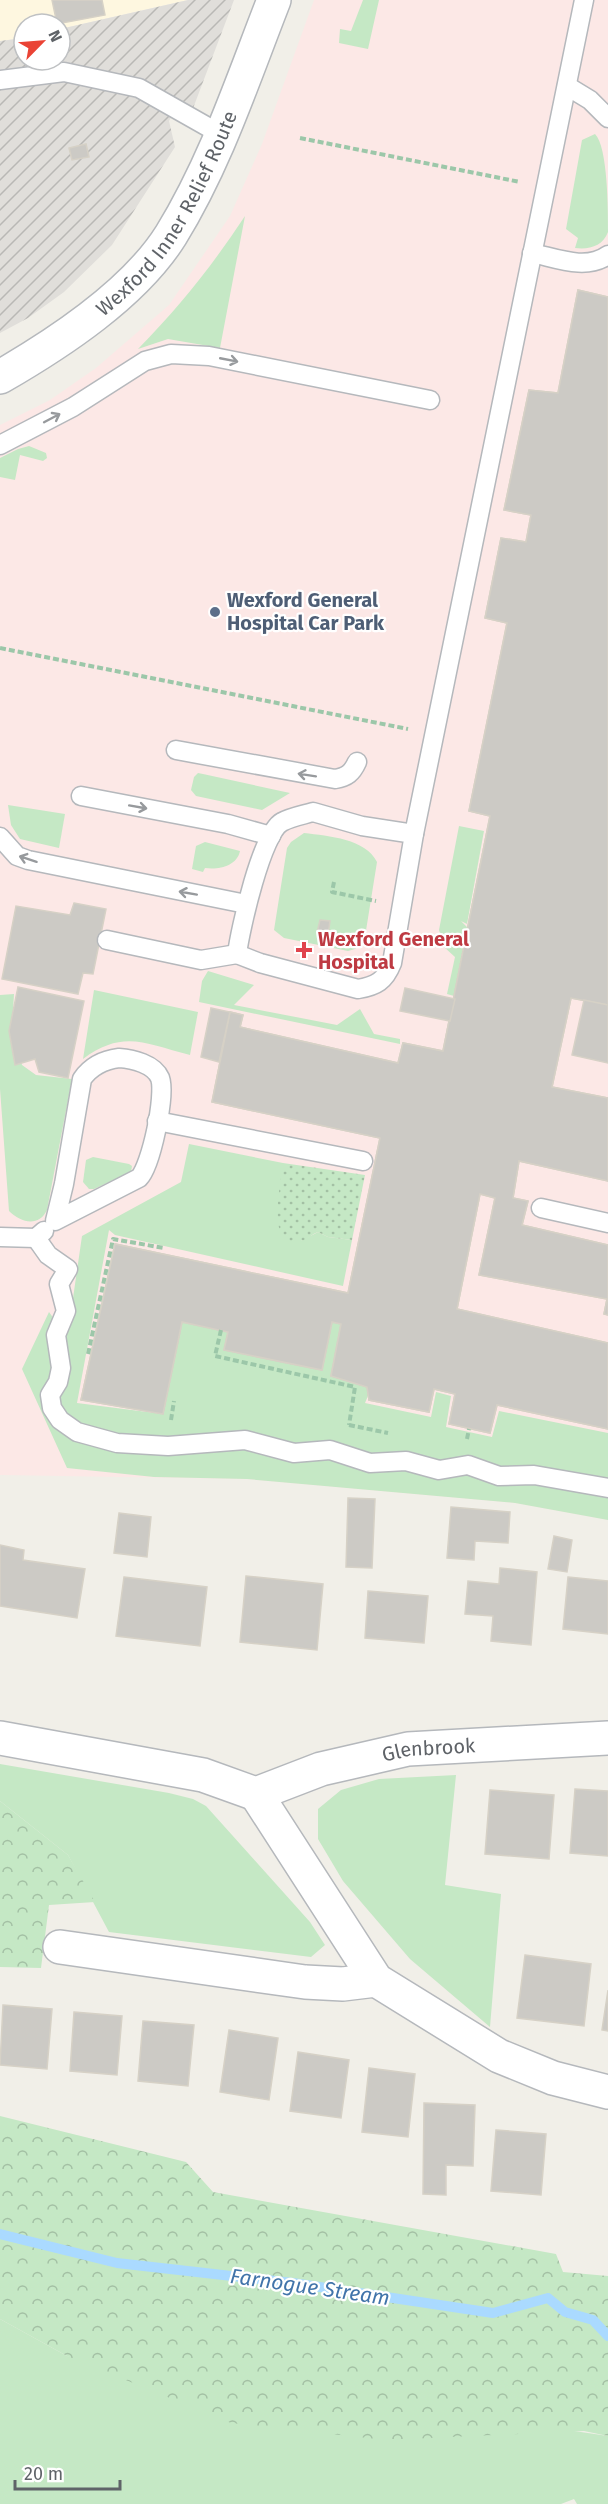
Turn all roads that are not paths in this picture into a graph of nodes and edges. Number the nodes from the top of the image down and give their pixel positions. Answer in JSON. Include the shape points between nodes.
{"nodes":[{"id":1,"x":274,"y":0,"type":"edge"},
{"id":2,"x":584,"y":0,"type":"edge"},
{"id":3,"x":0,"y":80,"type":"edge"},
{"id":4,"x":567,"y":86,"type":"junction"},
{"id":5,"x":608,"y":118,"type":"edge"},
{"id":6,"x":222,"y":135,"type":"junction"},
{"id":7,"x":532,"y":253,"type":"junction"},
{"id":8,"x":608,"y":255,"type":"edge"},
{"id":9,"x":0,"y":377,"type":"edge"},
{"id":10,"x":430,"y":400,"type":"dead end"},
{"id":11,"x":0,"y":445,"type":"edge"},
{"id":12,"x":176,"y":750,"type":"dead end"},
{"id":13,"x":357,"y":762,"type":"dead end"},
{"id":14,"x":81,"y":796,"type":"dead end"},
{"id":15,"x":414,"y":834,"type":"junction"},
{"id":16,"x":271,"y":836,"type":"junction"},
{"id":17,"x":0,"y":837,"type":"edge"},
{"id":18,"x":246,"y":904,"type":"junction"},
{"id":19,"x":107,"y":940,"type":"dead end"},
{"id":20,"x":237,"y":954,"type":"junction"},
{"id":21,"x":157,"y":1121,"type":"junction"},
{"id":22,"x":363,"y":1161,"type":"dead end"},
{"id":23,"x":541,"y":1208,"type":"dead end"},
{"id":24,"x":55,"y":1221,"type":"junction"},
{"id":25,"x":608,"y":1223,"type":"edge"},
{"id":26,"x":0,"y":1237,"type":"edge"},
{"id":27,"x":36,"y":1238,"type":"junction"},
{"id":28,"x":608,"y":1488,"type":"edge"},
{"id":29,"x":0,"y":1738,"type":"edge"},
{"id":30,"x":608,"y":1738,"type":"edge"},
{"id":31,"x":256,"y":1794,"type":"junction"},
{"id":32,"x":60,"y":1947,"type":"dead end"},
{"id":33,"x":376,"y":1980,"type":"junction"},
{"id":34,"x":608,"y":2092,"type":"edge"}],
"edges":[{"from":1,"to":6,"type":"street","name":"Wexford Inner Relief Route"},
{"from":2,"to":4,"type":"lane"},
{"from":3,"to":6,"type":"lane","via":[[64,72],[139,88]]},
{"from":4,"to":5,"type":"lane","via":[[590,100]]},
{"from":4,"to":7,"type":"lane"},
{"from":6,"to":9,"type":"street","name":"Wexford Inner Relief Route","via":[[170,236],[127,286],[77,329]]},
{"from":7,"to":8,"type":"lane","via":[[582,264]]},
{"from":7,"to":15,"type":"lane"},
{"from":11,"to":10,"type":"lane","one_way":true,"via":[[73,407],[145,361],[171,354],[208,356]]},
{"from":13,"to":12,"type":"lane","one_way":true,"via":[[345,777],[335,779]]},
{"from":14,"to":16,"type":"lane","one_way":true},
{"from":15,"to":16,"type":"lane","via":[[362,826],[313,812],[280,822]]},
{"from":15,"to":20,"type":"lane","via":[[392,963],[387,975],[373,987],[358,988]]},
{"from":16,"to":18,"type":"lane"},
{"from":18,"to":17,"type":"lane","one_way":true,"via":[[28,860],[17,856]]},
{"from":18,"to":20,"type":"lane"},
{"from":19,"to":20,"type":"lane","via":[[201,960]]},
{"from":21,"to":22,"type":"lane"},
{"from":21,"to":24,"type":"lane","via":[[142,1175]]},
{"from":21,"to":24,"type":"lane","via":[[160,1079],[155,1071],[135,1060],[119,1058],[88,1070],[82,1079]]},
{"from":23,"to":25,"type":"lane"},
{"from":24,"to":27,"type":"lane"},
{"from":26,"to":27,"type":"lane"},
{"from":27,"to":28,"type":"lane","via":[[48,1255],[68,1269],[59,1284],[66,1311],[56,1335],[61,1368],[50,1395],[60,1420],[77,1432],[138,1446],[210,1445],[245,1440],[294,1453],[330,1450],[370,1463],[406,1461],[439,1470],[468,1465],[499,1476],[534,1475]]},
{"from":29,"to":31,"type":"street","via":[[203,1775]]},
{"from":30,"to":31,"type":"street","name":"Glenbrook","via":[[408,1749],[321,1769]]},
{"from":31,"to":33,"type":"street"},
{"from":32,"to":33,"type":"street","via":[[305,1982]]},
{"from":33,"to":34,"type":"street","via":[[499,2056],[553,2078]]}]}
